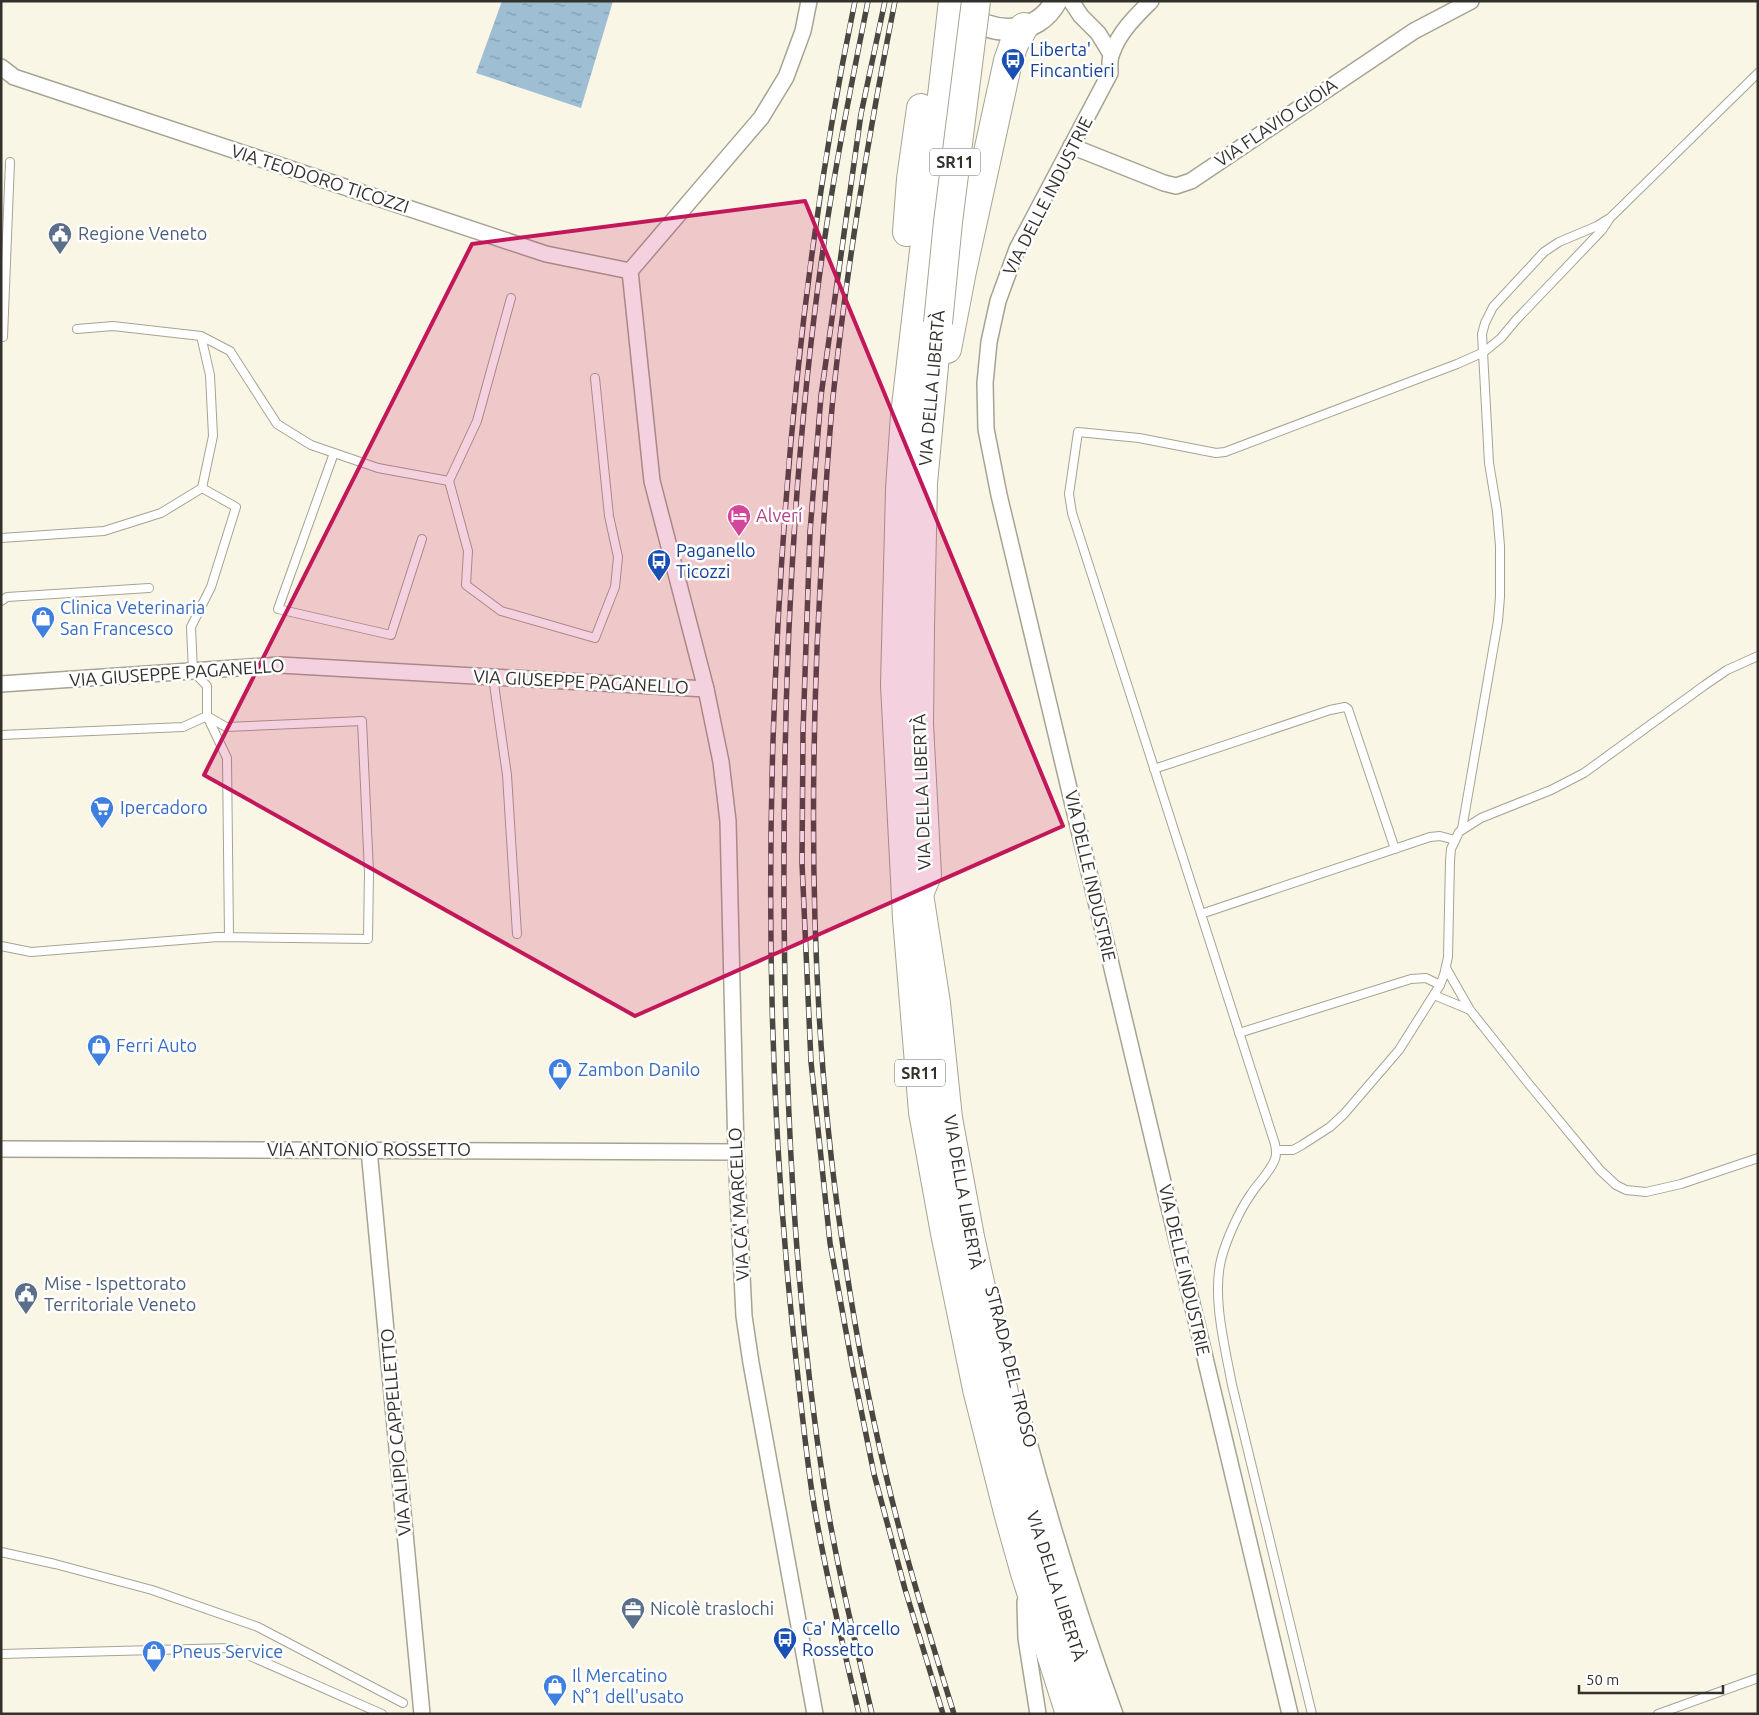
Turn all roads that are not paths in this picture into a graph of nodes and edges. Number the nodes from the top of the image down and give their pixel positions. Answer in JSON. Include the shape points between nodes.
{"nodes":[{"id":1,"x":809,"y":1,"type":"edge"},
{"id":2,"x":953,"y":1,"type":"edge"},
{"id":3,"x":976,"y":1,"type":"edge"},
{"id":4,"x":1070,"y":1,"type":"edge"},
{"id":5,"x":1151,"y":1,"type":"edge"},
{"id":6,"x":1471,"y":1,"type":"edge"},
{"id":7,"x":1042,"y":14,"type":"edge"},
{"id":8,"x":1081,"y":16,"type":"junction"},
{"id":9,"x":1111,"y":54,"type":"junction"},
{"id":10,"x":1,"y":67,"type":"edge"},
{"id":11,"x":1758,"y":73,"type":"edge"},
{"id":12,"x":8,"y":78,"type":"edge"},
{"id":13,"x":1071,"y":146,"type":"junction"},
{"id":14,"x":10,"y":162,"type":"dead end"},
{"id":15,"x":1610,"y":218,"type":"junction"},
{"id":16,"x":630,"y":271,"type":"junction"},
{"id":17,"x":511,"y":298,"type":"dead end"},
{"id":18,"x":927,"y":322,"type":"junction"},
{"id":19,"x":77,"y":329,"type":"dead end"},
{"id":20,"x":201,"y":336,"type":"junction"},
{"id":21,"x":1,"y":337,"type":"edge"},
{"id":22,"x":1484,"y":352,"type":"junction"},
{"id":23,"x":595,"y":378,"type":"dead end"},
{"id":24,"x":917,"y":419,"type":"junction"},
{"id":25,"x":334,"y":453,"type":"junction"},
{"id":26,"x":449,"y":481,"type":"junction"},
{"id":27,"x":202,"y":488,"type":"junction"},
{"id":28,"x":1,"y":538,"type":"edge"},
{"id":29,"x":422,"y":539,"type":"dead end"},
{"id":30,"x":149,"y":588,"type":"dead end"},
{"id":31,"x":1,"y":601,"type":"edge"},
{"id":32,"x":1758,"y":656,"type":"edge"},
{"id":33,"x":193,"y":671,"type":"junction"},
{"id":34,"x":493,"y":677,"type":"junction"},
{"id":35,"x":1,"y":684,"type":"edge"},
{"id":36,"x":706,"y":689,"type":"junction"},
{"id":37,"x":207,"y":716,"type":"junction"},
{"id":38,"x":1,"y":735,"type":"edge"},
{"id":39,"x":1154,"y":769,"type":"junction"},
{"id":40,"x":1462,"y":829,"type":"junction"},
{"id":41,"x":1455,"y":840,"type":"junction"},
{"id":42,"x":1395,"y":849,"type":"junction"},
{"id":43,"x":919,"y":894,"type":"junction"},
{"id":44,"x":1201,"y":914,"type":"junction"},
{"id":45,"x":517,"y":934,"type":"dead end"},
{"id":46,"x":229,"y":937,"type":"junction"},
{"id":47,"x":1,"y":946,"type":"edge"},
{"id":48,"x":1446,"y":968,"type":"junction"},
{"id":49,"x":1440,"y":985,"type":"junction"},
{"id":50,"x":1434,"y":995,"type":"junction"},
{"id":51,"x":1470,"y":1010,"type":"junction"},
{"id":52,"x":1239,"y":1033,"type":"junction"},
{"id":53,"x":1,"y":1148,"type":"edge"},
{"id":54,"x":369,"y":1150,"type":"junction"},
{"id":55,"x":1276,"y":1150,"type":"junction"},
{"id":56,"x":736,"y":1152,"type":"junction"},
{"id":57,"x":1758,"y":1158,"type":"edge"},
{"id":58,"x":1,"y":1552,"type":"edge"},
{"id":59,"x":1025,"y":1573,"type":"junction"},
{"id":60,"x":1,"y":1654,"type":"edge"},
{"id":61,"x":1758,"y":1678,"type":"edge"},
{"id":62,"x":403,"y":1703,"type":"dead end"},
{"id":63,"x":382,"y":1714,"type":"edge"},
{"id":64,"x":422,"y":1714,"type":"edge"},
{"id":65,"x":815,"y":1714,"type":"edge"},
{"id":66,"x":1038,"y":1714,"type":"edge"},
{"id":67,"x":1070,"y":1714,"type":"edge"},
{"id":68,"x":1098,"y":1714,"type":"edge"},
{"id":69,"x":1115,"y":1714,"type":"edge"},
{"id":70,"x":1290,"y":1714,"type":"edge"},
{"id":71,"x":1312,"y":1714,"type":"edge"},
{"id":72,"x":1658,"y":1714,"type":"edge"}],
"edges":[{"from":1,"to":16,"type":"street","via":[[803,31],[786,77],[761,118]]},
{"from":2,"to":7,"type":"street","via":[[972,19],[988,28],[1006,30]]},
{"from":2,"to":18,"type":"highway","name":"VIA DELLA LIBERTÀ","number":"SR11"},
{"from":2,"to":24,"type":"highway","via":[[929,65],[911,179],[901,303]]},
{"from":3,"to":18,"type":"highway","name":"VIA DELLA LIBERTÀ","number":"SR11","bridge":true,"via":[[949,213]]},
{"from":4,"to":8,"type":"street"},
{"from":5,"to":9,"type":"street","name":"VIA DELLE INDUSTRIE","via":[[1119,37]]},
{"from":6,"to":13,"type":"street","name":"VIA FLAVIO GIOIA","via":[[1414,31],[1190,181],[1176,186],[1164,183]]},
{"from":7,"to":8,"type":"street","via":[[1058,11]]},
{"from":7,"to":24,"type":"highway","via":[[1014,44],[1008,61],[946,356]]},
{"from":8,"to":9,"type":"street","via":[[1098,33]]},
{"from":9,"to":13,"type":"street","name":"VIA DELLE INDUSTRIE","via":[[1110,73]]},
{"from":10,"to":12,"type":"street","name":"VIA TEODORO TICOZZI"},
{"from":11,"to":15,"type":"lane"},
{"from":12,"to":16,"type":"street","name":"VIA TEODORO TICOZZI","via":[[546,254]]},
{"from":13,"to":70,"type":"street","name":"VIA DELLE INDUSTRIE","via":[[1017,249],[998,301],[988,350],[986,429],[1001,505]]},
{"from":14,"to":21,"type":"lane","via":[[7,276]]},
{"from":15,"to":22,"type":"lane","via":[[1501,338]]},
{"from":15,"to":22,"type":"lane","via":[[1544,252],[1505,293],[1485,323],[1482,334]]},
{"from":16,"to":36,"type":"street","name":"VIA GIUSEPPE PAGANELLO","via":[[652,481]]},
{"from":17,"to":26,"type":"lane","via":[[477,421]]},
{"from":18,"to":24,"type":"highway","name":"VIA DELLA LIBERTÀ","number":"SR11"},
{"from":19,"to":20,"type":"lane","via":[[113,326]]},
{"from":20,"to":25,"type":"lane","via":[[230,351],[277,424],[311,445]]},
{"from":20,"to":27,"type":"lane","via":[[210,375],[213,436]]},
{"from":22,"to":39,"type":"lane","via":[[1225,452],[1078,432],[1070,494],[1072,513]]},
{"from":22,"to":40,"type":"lane","via":[[1489,464],[1500,546],[1500,597]]},
{"from":23,"to":26,"type":"lane","via":[[609,516],[618,557],[615,587],[595,638],[501,611],[466,585],[468,551]]},
{"from":24,"to":43,"type":"highway","name":"VIA DELLA LIBERTÀ","number":"SR11","via":[[923,483],[920,714],[927,875]]},
{"from":24,"to":59,"type":"highway","name":"VIA DELLA LIBERTÀ","number":"SR11","via":[[900,489],[895,685],[907,918],[923,1112],[977,1389]]},
{"from":25,"to":26,"type":"lane","via":[[378,468]]},
{"from":25,"to":29,"type":"lane","via":[[278,609],[391,635]]},
{"from":27,"to":28,"type":"lane","via":[[161,513],[104,531]]},
{"from":27,"to":33,"type":"lane","via":[[236,507],[211,587],[191,627]]},
{"from":30,"to":31,"type":"lane","via":[[7,597]]},
{"from":32,"to":40,"type":"lane","via":[[1704,685],[1584,773]]},
{"from":33,"to":34,"type":"street","name":"VIA GIUSEPPE PAGANELLO","via":[[280,665]]},
{"from":33,"to":35,"type":"street","name":"VIA GIUSEPPE PAGANELLO"},
{"from":33,"to":37,"type":"lane","via":[[207,686]]},
{"from":34,"to":36,"type":"street","name":"VIA GIUSEPPE PAGANELLO"},
{"from":34,"to":45,"type":"lane","via":[[507,775]]},
{"from":36,"to":56,"type":"street","name":"VIA CA' MARCELLO","via":[[721,762],[728,821]]},
{"from":37,"to":38,"type":"lane","via":[[183,727]]},
{"from":37,"to":46,"type":"lane","via":[[227,758]]},
{"from":37,"to":46,"type":"lane","via":[[226,727],[362,721],[368,939]]},
{"from":39,"to":42,"type":"lane","via":[[1345,707]]},
{"from":39,"to":44,"type":"lane"},
{"from":40,"to":41,"type":"lane"},
{"from":41,"to":42,"type":"lane","via":[[1430,837]]},
{"from":41,"to":48,"type":"lane","via":[[1450,861]]},
{"from":42,"to":44,"type":"lane"},
{"from":43,"to":68,"type":"highway","name":"VIA DELLA LIBERTÀ","number":"SR11","via":[[936,1003],[948,1118],[970,1237],[1027,1498]]},
{"from":43,"to":69,"type":"street","name":"STRADA DEL TROSO","via":[[944,1016],[966,1172],[1011,1374],[1070,1584]]},
{"from":44,"to":52,"type":"lane"},
{"from":46,"to":47,"type":"lane","via":[[31,952]]},
{"from":48,"to":49,"type":"lane"},
{"from":48,"to":51,"type":"lane"},
{"from":49,"to":50,"type":"lane"},
{"from":49,"to":52,"type":"lane","via":[[1426,978],[1411,979]]},
{"from":50,"to":51,"type":"lane"},
{"from":50,"to":55,"type":"lane","via":[[1399,1050],[1344,1114],[1330,1127],[1293,1150]]},
{"from":51,"to":57,"type":"lane","via":[[1616,1186],[1646,1192],[1682,1184]]},
{"from":52,"to":55,"type":"lane"},
{"from":53,"to":54,"type":"street","name":"VIA ANTONIO ROSSETTO"},
{"from":54,"to":56,"type":"street","name":"VIA ANTONIO ROSSETTO"},
{"from":54,"to":64,"type":"street","name":"VIA ALIPIO CAPPELLETTO"},
{"from":55,"to":71,"type":"lane","via":[[1275,1160],[1250,1195],[1220,1261],[1219,1306],[1232,1385]]},
{"from":56,"to":65,"type":"street","name":"VIA CA' MARCELLO","via":[[744,1316]]},
{"from":58,"to":62,"type":"lane","via":[[152,1590],[258,1627]]},
{"from":59,"to":66,"type":"street","via":[[1026,1638]]},
{"from":59,"to":67,"type":"highway","name":"VIA DELLA LIBERTÀ","number":"SR11"},
{"from":60,"to":63,"type":"lane","via":[[232,1648]]},
{"from":61,"to":72,"type":"lane"}]}
